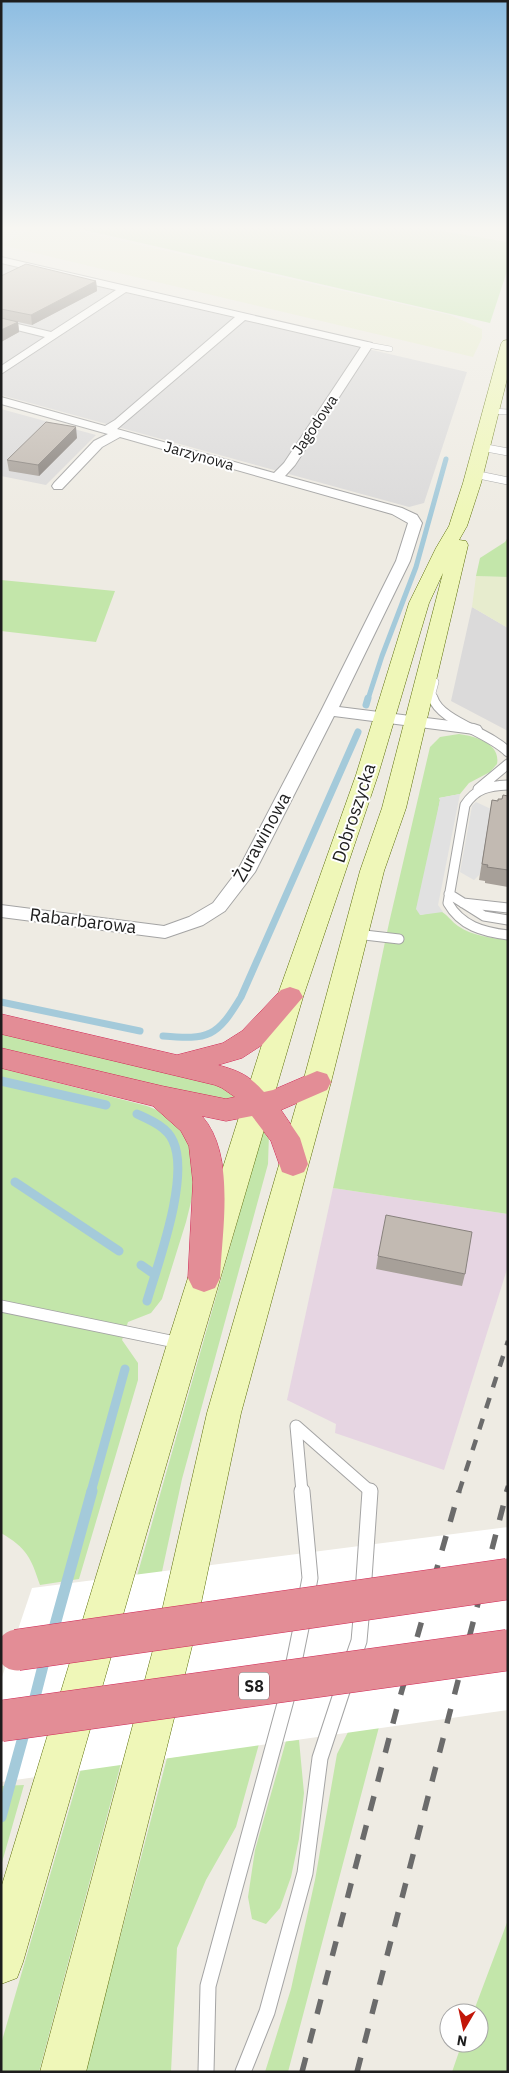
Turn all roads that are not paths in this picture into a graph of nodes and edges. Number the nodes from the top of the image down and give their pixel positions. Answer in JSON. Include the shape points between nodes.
{"nodes":[{"id":1,"x":8,"y":325,"type":"edge"},
{"id":2,"x":70,"y":325,"type":"edge"},
{"id":3,"x":230,"y":325,"type":"edge"},
{"id":4,"x":282,"y":325,"type":"edge"},
{"id":5,"x":53,"y":336,"type":"junction"},
{"id":6,"x":368,"y":344,"type":"junction"},
{"id":7,"x":508,"y":344,"type":"edge"},
{"id":8,"x":390,"y":349,"type":"dead end"},
{"id":9,"x":1,"y":371,"type":"edge"},
{"id":10,"x":503,"y":381,"type":"edge"},
{"id":11,"x":1,"y":400,"type":"edge"},
{"id":12,"x":491,"y":411,"type":"junction"},
{"id":13,"x":508,"y":412,"type":"edge"},
{"id":14,"x":112,"y":432,"type":"junction"},
{"id":15,"x":481,"y":447,"type":"junction"},
{"id":16,"x":508,"y":452,"type":"edge"},
{"id":17,"x":474,"y":474,"type":"junction"},
{"id":18,"x":276,"y":478,"type":"junction"},
{"id":19,"x":508,"y":481,"type":"edge"},
{"id":20,"x":58,"y":486,"type":"dead end"},
{"id":21,"x":398,"y":511,"type":"joint"},
{"id":22,"x":458,"y":526,"type":"junction"},
{"id":23,"x":450,"y":585,"type":"junction"},
{"id":24,"x":452,"y":613,"type":"dead end"},
{"id":25,"x":436,"y":675,"type":"dead end"},
{"id":26,"x":329,"y":711,"type":"junction"},
{"id":27,"x":383,"y":718,"type":"junction"},
{"id":28,"x":415,"y":722,"type":"junction"},
{"id":29,"x":474,"y":729,"type":"junction"},
{"id":30,"x":508,"y":752,"type":"edge"},
{"id":31,"x":508,"y":764,"type":"edge"},
{"id":32,"x":508,"y":785,"type":"edge"},
{"id":33,"x":478,"y":789,"type":"junction"},
{"id":34,"x":449,"y":894,"type":"junction"},
{"id":35,"x":463,"y":903,"type":"junction"},
{"id":36,"x":508,"y":908,"type":"edge"},
{"id":37,"x":1,"y":911,"type":"edge"},
{"id":38,"x":508,"y":920,"type":"edge"},
{"id":39,"x":165,"y":932,"type":"joint"},
{"id":40,"x":355,"y":934,"type":"junction"},
{"id":41,"x":508,"y":935,"type":"edge"},
{"id":42,"x":399,"y":939,"type":"dead end"},
{"id":43,"x":290,"y":997,"type":"junction"},
{"id":44,"x":1,"y":1024,"type":"edge"},
{"id":45,"x":1,"y":1058,"type":"edge"},
{"id":46,"x":173,"y":1065,"type":"junction"},
{"id":47,"x":317,"y":1082,"type":"junction"},
{"id":48,"x":162,"y":1097,"type":"junction"},
{"id":49,"x":257,"y":1104,"type":"junction"},
{"id":50,"x":292,"y":1164,"type":"junction"},
{"id":51,"x":204,"y":1278,"type":"junction"},
{"id":52,"x":1,"y":1306,"type":"edge"},
{"id":53,"x":184,"y":1344,"type":"junction"},
{"id":54,"x":508,"y":1579,"type":"edge"},
{"id":55,"x":508,"y":1650,"type":"edge"},
{"id":56,"x":9,"y":1651,"type":"edge"},
{"id":57,"x":1,"y":1721,"type":"edge"},
{"id":58,"x":1,"y":1962,"type":"edge"},
{"id":59,"x":63,"y":2072,"type":"edge"},
{"id":60,"x":206,"y":2072,"type":"edge"},
{"id":61,"x":242,"y":2072,"type":"edge"}],
"edges":[{"from":1,"to":5,"type":"street"},
{"from":2,"to":5,"type":"street"},
{"from":3,"to":14,"type":"street"},
{"from":4,"to":6,"type":"street"},
{"from":5,"to":9,"type":"street"},
{"from":6,"to":8,"type":"lane"},
{"from":6,"to":18,"type":"street","name":"Jagodowa","via":[[289,465]]},
{"from":7,"to":10,"type":"main road","name":"Dobroszycka"},
{"from":10,"to":12,"type":"main road","name":"Dobroszycka"},
{"from":11,"to":14,"type":"street","name":"Jarzynowa"},
{"from":12,"to":13,"type":"lane"},
{"from":12,"to":15,"type":"main road","name":"Dobroszycka"},
{"from":14,"to":18,"type":"street","name":"Jarzynowa"},
{"from":14,"to":20,"type":"street"},
{"from":15,"to":16,"type":"lane"},
{"from":15,"to":17,"type":"main road","name":"Dobroszycka"},
{"from":17,"to":19,"type":"lane"},
{"from":17,"to":22,"type":"main road","name":"Dobroszycka"},
{"from":18,"to":21,"type":"street","name":"Jarzynowa"},
{"from":21,"to":26,"type":"street","name":"Żurawinowa","via":[[412,518],[415,528],[404,561]]},
{"from":22,"to":23,"type":"main road","name":"Dobroszycka","via":[[459,549]]},
{"from":22,"to":27,"type":"main road","name":"Dobroszycka","via":[[419,602]]},
{"from":23,"to":24,"type":"lane","name":"Dobroszycka"},
{"from":23,"to":28,"type":"main road","name":"Dobroszycka"},
{"from":25,"to":29,"type":"lane","via":[[432,693],[435,702],[452,718]]},
{"from":26,"to":27,"type":"street"},
{"from":26,"to":39,"type":"street","name":"Żurawinowa","via":[[246,872],[219,907],[196,921]]},
{"from":27,"to":28,"type":"street"},
{"from":27,"to":43,"type":"main road","name":"Dobroszycka","via":[[353,816]]},
{"from":28,"to":29,"type":"street"},
{"from":28,"to":40,"type":"main road","name":"Dobroszycka","via":[[394,808]]},
{"from":29,"to":30,"type":"lane","via":[[494,738]]},
{"from":31,"to":33,"type":"lane"},
{"from":32,"to":33,"type":"lane"},
{"from":33,"to":34,"type":"lane","via":[[465,804]]},
{"from":34,"to":35,"type":"lane"},
{"from":34,"to":41,"type":"lane","via":[[448,903],[456,918],[473,927]]},
{"from":35,"to":36,"type":"lane"},
{"from":35,"to":38,"type":"lane","via":[[482,915]]},
{"from":37,"to":39,"type":"street","name":"Rabarbarowa"},
{"from":40,"to":42,"type":"lane"},
{"from":40,"to":47,"type":"main road","name":"Dobroszycka"},
{"from":43,"to":46,"type":"highway","via":[[252,1038],[232,1051]]},
{"from":43,"to":49,"type":"main road","name":"Dobroszycka"},
{"from":44,"to":46,"type":"highway"},
{"from":45,"to":48,"type":"highway"},
{"from":46,"to":49,"type":"highway","via":[[232,1080],[245,1089]]},
{"from":47,"to":49,"type":"highway","via":[[278,1100]]},
{"from":47,"to":50,"type":"main road","name":"Dobroszycka"},
{"from":48,"to":49,"type":"highway","via":[[226,1110]]},
{"from":48,"to":51,"type":"highway","via":[[191,1123],[206,1148]]},
{"from":49,"to":50,"type":"highway","via":[[285,1138]]},
{"from":49,"to":51,"type":"main road","name":"Dobroszycka"},
{"from":50,"to":59,"type":"main road","name":"Dobroszycka","via":[[224,1413],[173,1646]]},
{"from":51,"to":53,"type":"main road","name":"Dobroszycka"},
{"from":52,"to":53,"type":"lane"},
{"from":53,"to":58,"type":"main road","name":"Dobroszycka"},
{"from":54,"to":56,"type":"highway","bridge":true},
{"from":55,"to":57,"type":"highway","number":"S8","bridge":true},
{"from":60,"to":61,"type":"lane","via":[[208,1986],[286,1704],[310,1578],[296,1426],[371,1492],[369,1525],[359,1641],[320,1758],[305,1873],[267,2012]]}]}
